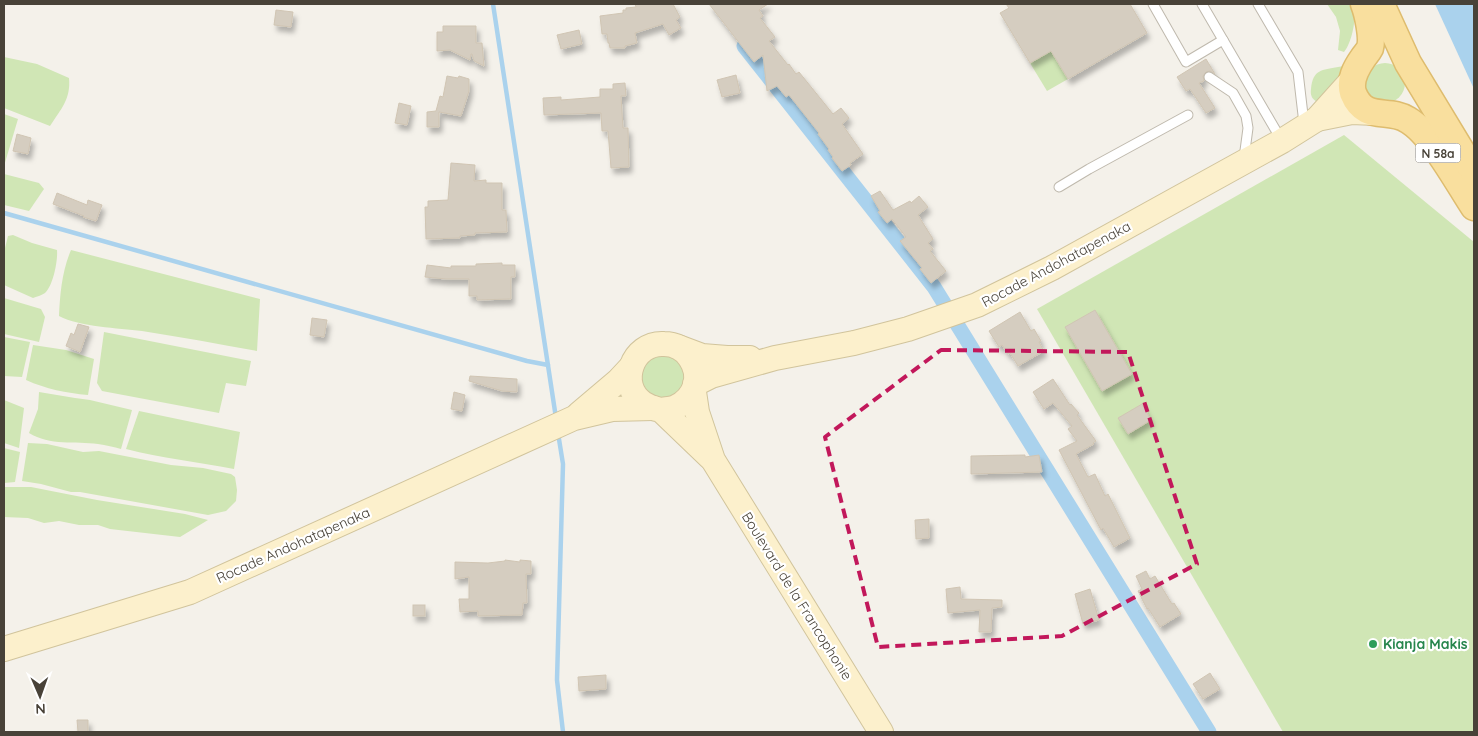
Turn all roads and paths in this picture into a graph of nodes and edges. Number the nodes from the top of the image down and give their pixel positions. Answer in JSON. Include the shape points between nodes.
{"nodes":[{"id":1,"x":1152,"y":4,"type":"edge"},
{"id":2,"x":1202,"y":4,"type":"edge"},
{"id":3,"x":1364,"y":4,"type":"edge"},
{"id":4,"x":1381,"y":4,"type":"edge"},
{"id":5,"x":1262,"y":5,"type":"edge"},
{"id":6,"x":1223,"y":40,"type":"junction"},
{"id":7,"x":1411,"y":68,"type":"junction"},
{"id":8,"x":1354,"y":73,"type":"junction"},
{"id":9,"x":1210,"y":77,"type":"dead end"},
{"id":10,"x":1382,"y":114,"type":"junction"},
{"id":11,"x":1188,"y":115,"type":"dead end"},
{"id":12,"x":1312,"y":122,"type":"junction"},
{"id":13,"x":1282,"y":141,"type":"junction"},
{"id":14,"x":1244,"y":162,"type":"junction"},
{"id":15,"x":1474,"y":172,"type":"edge"},
{"id":16,"x":1059,"y":188,"type":"dead end"},
{"id":17,"x":1474,"y":207,"type":"edge"},
{"id":18,"x":678,"y":347,"type":"junction"},
{"id":19,"x":775,"y":358,"type":"junction"},
{"id":20,"x":631,"y":367,"type":"junction"},
{"id":21,"x":694,"y":388,"type":"junction"},
{"id":22,"x":657,"y":409,"type":"junction"},
{"id":23,"x":563,"y":423,"type":"junction"},
{"id":24,"x":713,"y":460,"type":"junction"},
{"id":25,"x":4,"y":649,"type":"edge"},
{"id":26,"x":881,"y":732,"type":"edge"}],
"edges":[{"from":1,"to":6,"type":"lane","via":[[1190,64]]},
{"from":2,"to":6,"type":"lane"},
{"from":3,"to":8,"type":"main road","via":[[1370,28],[1370,48]]},
{"from":4,"to":7,"type":"main road","number":"N 58a"},
{"from":5,"to":12,"type":"lane","via":[[1298,72],[1303,115]]},
{"from":6,"to":13,"type":"lane"},
{"from":7,"to":8,"type":"main road","via":[[1399,55],[1375,52],[1365,57]]},
{"from":7,"to":10,"type":"main road","via":[[1415,84],[1407,104],[1399,110]]},
{"from":7,"to":15,"type":"main road","number":"N 58a"},
{"from":8,"to":10,"type":"main road","via":[[1352,91],[1357,100],[1364,108]]},
{"from":8,"to":12,"type":"main road"},
{"from":9,"to":14,"type":"lane","via":[[1233,93],[1246,116],[1248,128]]},
{"from":10,"to":12,"type":"main road","via":[[1352,112]]},
{"from":10,"to":17,"type":"main road","number":"N 58a","via":[[1406,118],[1416,125]]},
{"from":11,"to":16,"type":"lane"},
{"from":12,"to":13,"type":"main road","name":"Rocade Andohatapenaka"},
{"from":13,"to":14,"type":"main road","name":"Rocade Andohatapenaka"},
{"from":14,"to":19,"type":"main road","name":"Rocade Andohatapenaka","via":[[1052,268],[977,305],[899,332]]},
{"from":18,"to":19,"type":"main road","via":[[702,356]]},
{"from":18,"to":20,"type":"main road","via":[[660,343],[650,346],[635,358]]},
{"from":18,"to":21,"type":"main road","via":[[693,363],[696,373]]},
{"from":19,"to":21,"type":"main road","via":[[711,376]]},
{"from":20,"to":22,"type":"main road","via":[[629,377],[636,396],[644,404]]},
{"from":20,"to":23,"type":"main road","via":[[618,381]]},
{"from":21,"to":22,"type":"main road","via":[[675,408]]},
{"from":21,"to":24,"type":"main road","via":[[697,412]]},
{"from":22,"to":23,"type":"main road","via":[[612,409]]},
{"from":22,"to":24,"type":"main road"},
{"from":23,"to":25,"type":"main road","name":"Rocade Andohatapenaka","via":[[190,592]]},
{"from":24,"to":26,"type":"main road","name":"Boulevard de la Francophonie"}]}
